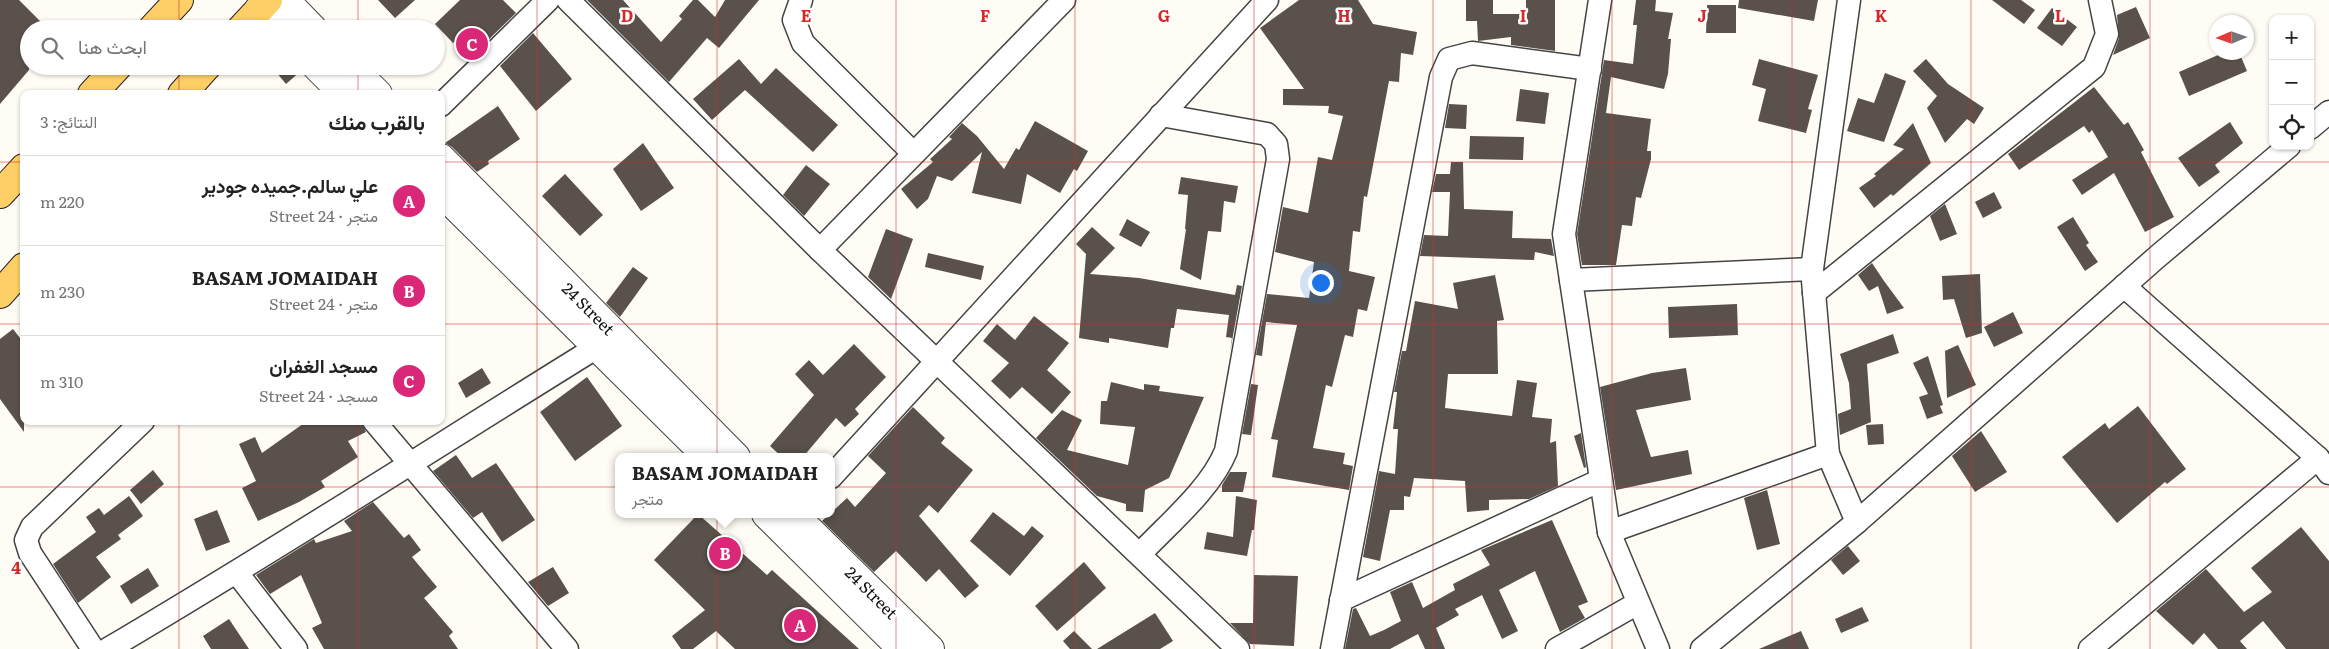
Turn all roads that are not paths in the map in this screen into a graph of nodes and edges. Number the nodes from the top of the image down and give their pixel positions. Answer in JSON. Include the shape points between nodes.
{"nodes":[{"id":1,"x":179,"y":0,"type":"edge"},
{"id":2,"x":285,"y":0,"type":"edge"},
{"id":3,"x":548,"y":0,"type":"edge"},
{"id":4,"x":568,"y":0,"type":"edge"},
{"id":5,"x":801,"y":0,"type":"edge"},
{"id":6,"x":1064,"y":0,"type":"edge"},
{"id":7,"x":1267,"y":0,"type":"edge"},
{"id":8,"x":1600,"y":0,"type":"edge"},
{"id":9,"x":1849,"y":0,"type":"edge"},
{"id":10,"x":2100,"y":0,"type":"edge"},
{"id":11,"x":264,"y":4,"type":"edge"},
{"id":12,"x":160,"y":20,"type":"edge"},
{"id":13,"x":249,"y":20,"type":"edge"},
{"id":14,"x":274,"y":20,"type":"edge"},
{"id":15,"x":305,"y":20,"type":"edge"},
{"id":16,"x":1590,"y":69,"type":"junction"},
{"id":17,"x":110,"y":75,"type":"edge"},
{"id":18,"x":199,"y":75,"type":"edge"},
{"id":19,"x":325,"y":75,"type":"edge"},
{"id":20,"x":359,"y":75,"type":"edge"},
{"id":21,"x":96,"y":90,"type":"edge"},
{"id":22,"x":186,"y":90,"type":"edge"},
{"id":23,"x":340,"y":90,"type":"edge"},
{"id":24,"x":374,"y":90,"type":"edge"},
{"id":25,"x":445,"y":101,"type":"edge"},
{"id":26,"x":2329,"y":112,"type":"edge"},
{"id":27,"x":1161,"y":116,"type":"junction"},
{"id":28,"x":2314,"y":125,"type":"edge"},
{"id":29,"x":2284,"y":150,"type":"edge"},
{"id":30,"x":913,"y":153,"type":"junction"},
{"id":31,"x":445,"y":162,"type":"edge"},
{"id":32,"x":20,"y":172,"type":"edge"},
{"id":33,"x":0,"y":194,"type":"edge"},
{"id":34,"x":445,"y":196,"type":"edge"},
{"id":35,"x":820,"y":250,"type":"junction"},
{"id":36,"x":1812,"y":270,"type":"junction"},
{"id":37,"x":20,"y":272,"type":"edge"},
{"id":38,"x":1571,"y":280,"type":"junction"},
{"id":39,"x":2124,"y":286,"type":"junction"},
{"id":40,"x":1814,"y":293,"type":"junction"},
{"id":41,"x":0,"y":294,"type":"edge"},
{"id":42,"x":607,"y":342,"type":"junction"},
{"id":43,"x":936,"y":362,"type":"junction"},
{"id":44,"x":139,"y":425,"type":"edge"},
{"id":45,"x":377,"y":425,"type":"edge"},
{"id":46,"x":704,"y":453,"type":"edge"},
{"id":47,"x":732,"y":453,"type":"edge"},
{"id":48,"x":1828,"y":454,"type":"junction"},
{"id":49,"x":410,"y":463,"type":"junction"},
{"id":50,"x":2323,"y":466,"type":"edge"},
{"id":51,"x":835,"y":473,"type":"edge"},
{"id":52,"x":1601,"y":480,"type":"junction"},
{"id":53,"x":770,"y":518,"type":"edge"},
{"id":54,"x":798,"y":518,"type":"edge"},
{"id":55,"x":1857,"y":522,"type":"junction"},
{"id":56,"x":1609,"y":532,"type":"junction"},
{"id":57,"x":1140,"y":554,"type":"junction"},
{"id":58,"x":237,"y":573,"type":"junction"},
{"id":59,"x":1342,"y":600,"type":"junction"},
{"id":60,"x":1638,"y":603,"type":"junction"},
{"id":61,"x":93,"y":649,"type":"edge"},
{"id":62,"x":108,"y":649,"type":"edge"},
{"id":63,"x":296,"y":649,"type":"edge"},
{"id":64,"x":567,"y":649,"type":"edge"},
{"id":65,"x":902,"y":649,"type":"edge"},
{"id":66,"x":930,"y":649,"type":"edge"},
{"id":67,"x":1238,"y":649,"type":"edge"},
{"id":68,"x":1332,"y":649,"type":"edge"},
{"id":69,"x":1557,"y":649,"type":"edge"},
{"id":70,"x":1658,"y":649,"type":"edge"},
{"id":71,"x":1702,"y":649,"type":"edge"},
{"id":72,"x":2090,"y":649,"type":"edge"}],
"edges":[{"from":1,"to":12,"type":"main road"},
{"from":2,"to":15,"type":"street"},
{"from":3,"to":25,"type":"street"},
{"from":4,"to":35,"type":"street"},
{"from":5,"to":30,"type":"street","via":[[794,20],[803,43]]},
{"from":6,"to":30,"type":"street"},
{"from":7,"to":27,"type":"street"},
{"from":8,"to":16,"type":"street"},
{"from":9,"to":36,"type":"street"},
{"from":10,"to":40,"type":"street","via":[[2107,34],[2094,67]]},
{"from":11,"to":13,"type":"main road"},
{"from":11,"to":14,"type":"street"},
{"from":16,"to":38,"type":"street","via":[[1564,234]]},
{"from":16,"to":59,"type":"street","via":[[1472,53],[1449,58],[1441,77]]},
{"from":17,"to":21,"type":"main road"},
{"from":18,"to":22,"type":"main road"},
{"from":19,"to":23,"type":"street"},
{"from":20,"to":24,"type":"street"},
{"from":26,"to":28,"type":"street"},
{"from":27,"to":43,"type":"street"},
{"from":27,"to":57,"type":"street","via":[[1267,134],[1276,144],[1278,158],[1226,451],[1208,482]]},
{"from":29,"to":39,"type":"street"},
{"from":30,"to":35,"type":"street"},
{"from":31,"to":42,"type":"street","name":"24 Street"},
{"from":32,"to":33,"type":"main road"},
{"from":34,"to":42,"type":"street","name":"24 Street"},
{"from":35,"to":43,"type":"street"},
{"from":36,"to":38,"type":"street"},
{"from":36,"to":40,"type":"street"},
{"from":37,"to":41,"type":"main road"},
{"from":38,"to":52,"type":"street"},
{"from":39,"to":50,"type":"street"},
{"from":39,"to":55,"type":"street"},
{"from":40,"to":48,"type":"street"},
{"from":42,"to":46,"type":"street","name":"24 Street"},
{"from":42,"to":47,"type":"street","name":"24 Street"},
{"from":42,"to":49,"type":"street"},
{"from":43,"to":51,"type":"street"},
{"from":43,"to":57,"type":"street"},
{"from":44,"to":61,"type":"street","via":[[32,527],[26,540],[30,554]]},
{"from":45,"to":49,"type":"street"},
{"from":48,"to":55,"type":"street"},
{"from":48,"to":56,"type":"street"},
{"from":49,"to":58,"type":"street"},
{"from":49,"to":64,"type":"street"},
{"from":50,"to":72,"type":"street"},
{"from":52,"to":56,"type":"street"},
{"from":52,"to":59,"type":"street"},
{"from":53,"to":65,"type":"street","name":"24 Street"},
{"from":54,"to":66,"type":"street","name":"24 Street"},
{"from":55,"to":71,"type":"street"},
{"from":56,"to":60,"type":"street"},
{"from":57,"to":67,"type":"street"},
{"from":58,"to":62,"type":"street"},
{"from":58,"to":63,"type":"street"},
{"from":59,"to":68,"type":"street"},
{"from":60,"to":69,"type":"street"},
{"from":60,"to":70,"type":"street"}]}
